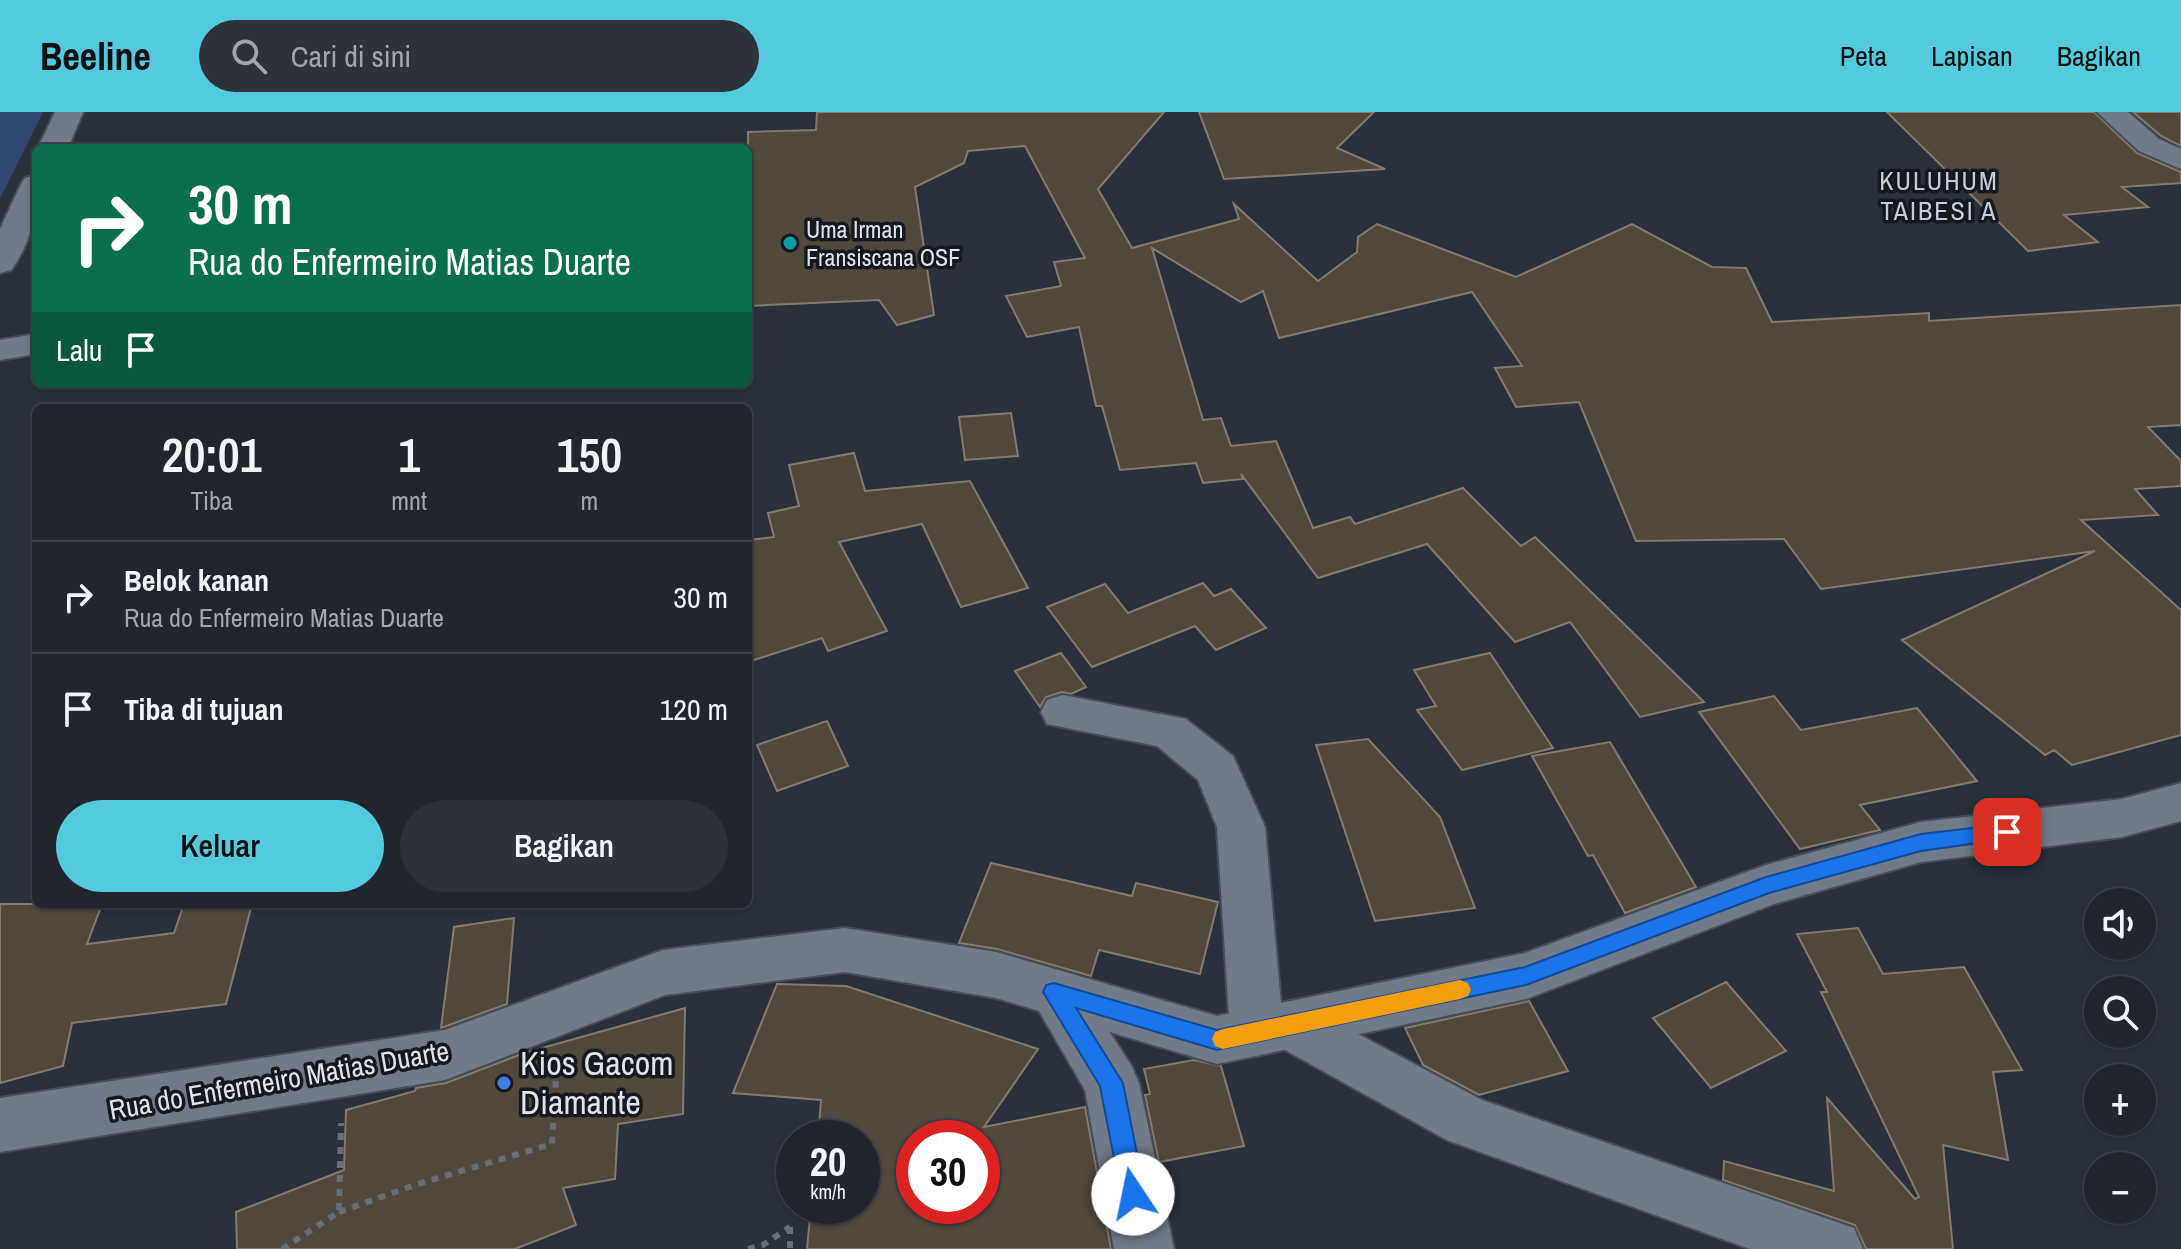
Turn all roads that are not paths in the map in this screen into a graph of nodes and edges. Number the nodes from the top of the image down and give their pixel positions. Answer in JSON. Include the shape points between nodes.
{"nodes":[{"id":1,"x":69,"y":112,"type":"edge"},
{"id":2,"x":2111,"y":112,"type":"edge"},
{"id":3,"x":55,"y":144,"type":"edge"},
{"id":4,"x":2181,"y":160,"type":"edge"},
{"id":5,"x":32,"y":193,"type":"edge"},
{"id":6,"x":0,"y":263,"type":"edge"},
{"id":7,"x":32,"y":345,"type":"edge"},
{"id":8,"x":0,"y":350,"type":"edge"},
{"id":9,"x":1063,"y":712,"type":"dead end"},
{"id":10,"x":2181,"y":802,"type":"edge"},
{"id":11,"x":1054,"y":992,"type":"junction"},
{"id":12,"x":1273,"y":1028,"type":"junction"},
{"id":13,"x":3,"y":1125,"type":"edge"},
{"id":14,"x":1144,"y":1249,"type":"edge"},
{"id":15,"x":1833,"y":1249,"type":"edge"}],
"edges":[{"from":1,"to":3,"type":"street"},
{"from":2,"to":4,"type":"street","via":[[2149,145]]},
{"from":5,"to":6,"type":"street"},
{"from":7,"to":8,"type":"street"},
{"from":9,"to":12,"type":"street","via":[[1170,731],[1217,769],[1241,827]]},
{"from":10,"to":12,"type":"street","name":"Rua do Enfermeiro Matias Duarte","via":[[2122,818],[1921,842],[1766,886],[1526,976]]},
{"from":11,"to":12,"type":"street","name":"Rua do Enfermeiro Matias Duarte","via":[[1217,1040]]},
{"from":11,"to":13,"type":"street","name":"Rua do Enfermeiro Matias Duarte","via":[[996,975],[845,950],[663,973],[445,1055]]},
{"from":11,"to":14,"type":"street","via":[[1111,1083]]},
{"from":12,"to":15,"type":"street","via":[[1467,1121]]}]}
